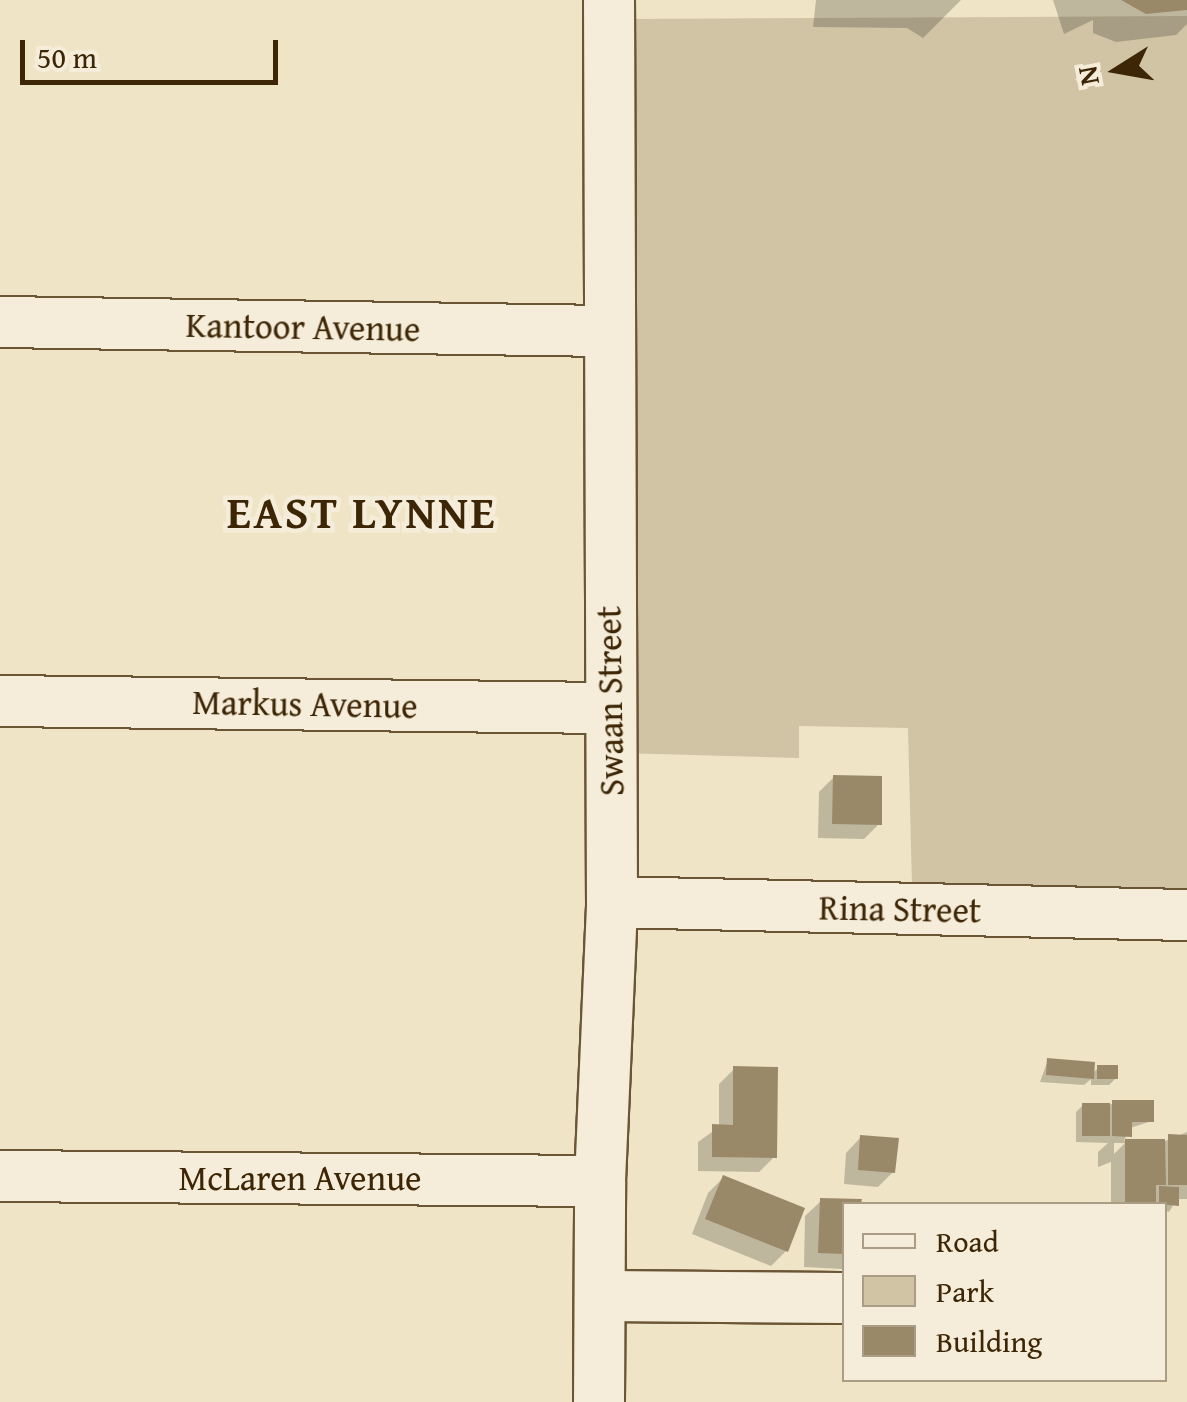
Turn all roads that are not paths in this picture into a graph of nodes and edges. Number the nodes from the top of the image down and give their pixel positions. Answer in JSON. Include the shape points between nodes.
{"nodes":[{"id":1,"x":609,"y":0,"type":"edge"},
{"id":2,"x":0,"y":322,"type":"edge"},
{"id":3,"x":606,"y":331,"type":"junction"},
{"id":4,"x":0,"y":701,"type":"edge"},
{"id":5,"x":610,"y":708,"type":"junction"},
{"id":6,"x":612,"y":902,"type":"junction"},
{"id":7,"x":1187,"y":916,"type":"edge"},
{"id":8,"x":0,"y":1176,"type":"edge"},
{"id":9,"x":600,"y":1181,"type":"junction"},
{"id":10,"x":600,"y":1296,"type":"junction"},
{"id":11,"x":842,"y":1298,"type":"edge"},
{"id":12,"x":599,"y":1402,"type":"edge"}],
"edges":[{"from":1,"to":3,"type":"street","name":"Swaan Street"},
{"from":2,"to":3,"type":"street","name":"Kantoor Avenue"},
{"from":3,"to":5,"type":"street","name":"Swaan Street"},
{"from":4,"to":5,"type":"street","name":"Markus Avenue"},
{"from":5,"to":6,"type":"street","name":"Swaan Street"},
{"from":6,"to":7,"type":"street","name":"Rina Street"},
{"from":6,"to":9,"type":"street","name":"Swaan Street"},
{"from":8,"to":9,"type":"street","name":"McLaren Avenue"},
{"from":9,"to":10,"type":"street","name":"Swaan Street"},
{"from":10,"to":11,"type":"street"},
{"from":10,"to":12,"type":"street","name":"Swaan Street"}]}
